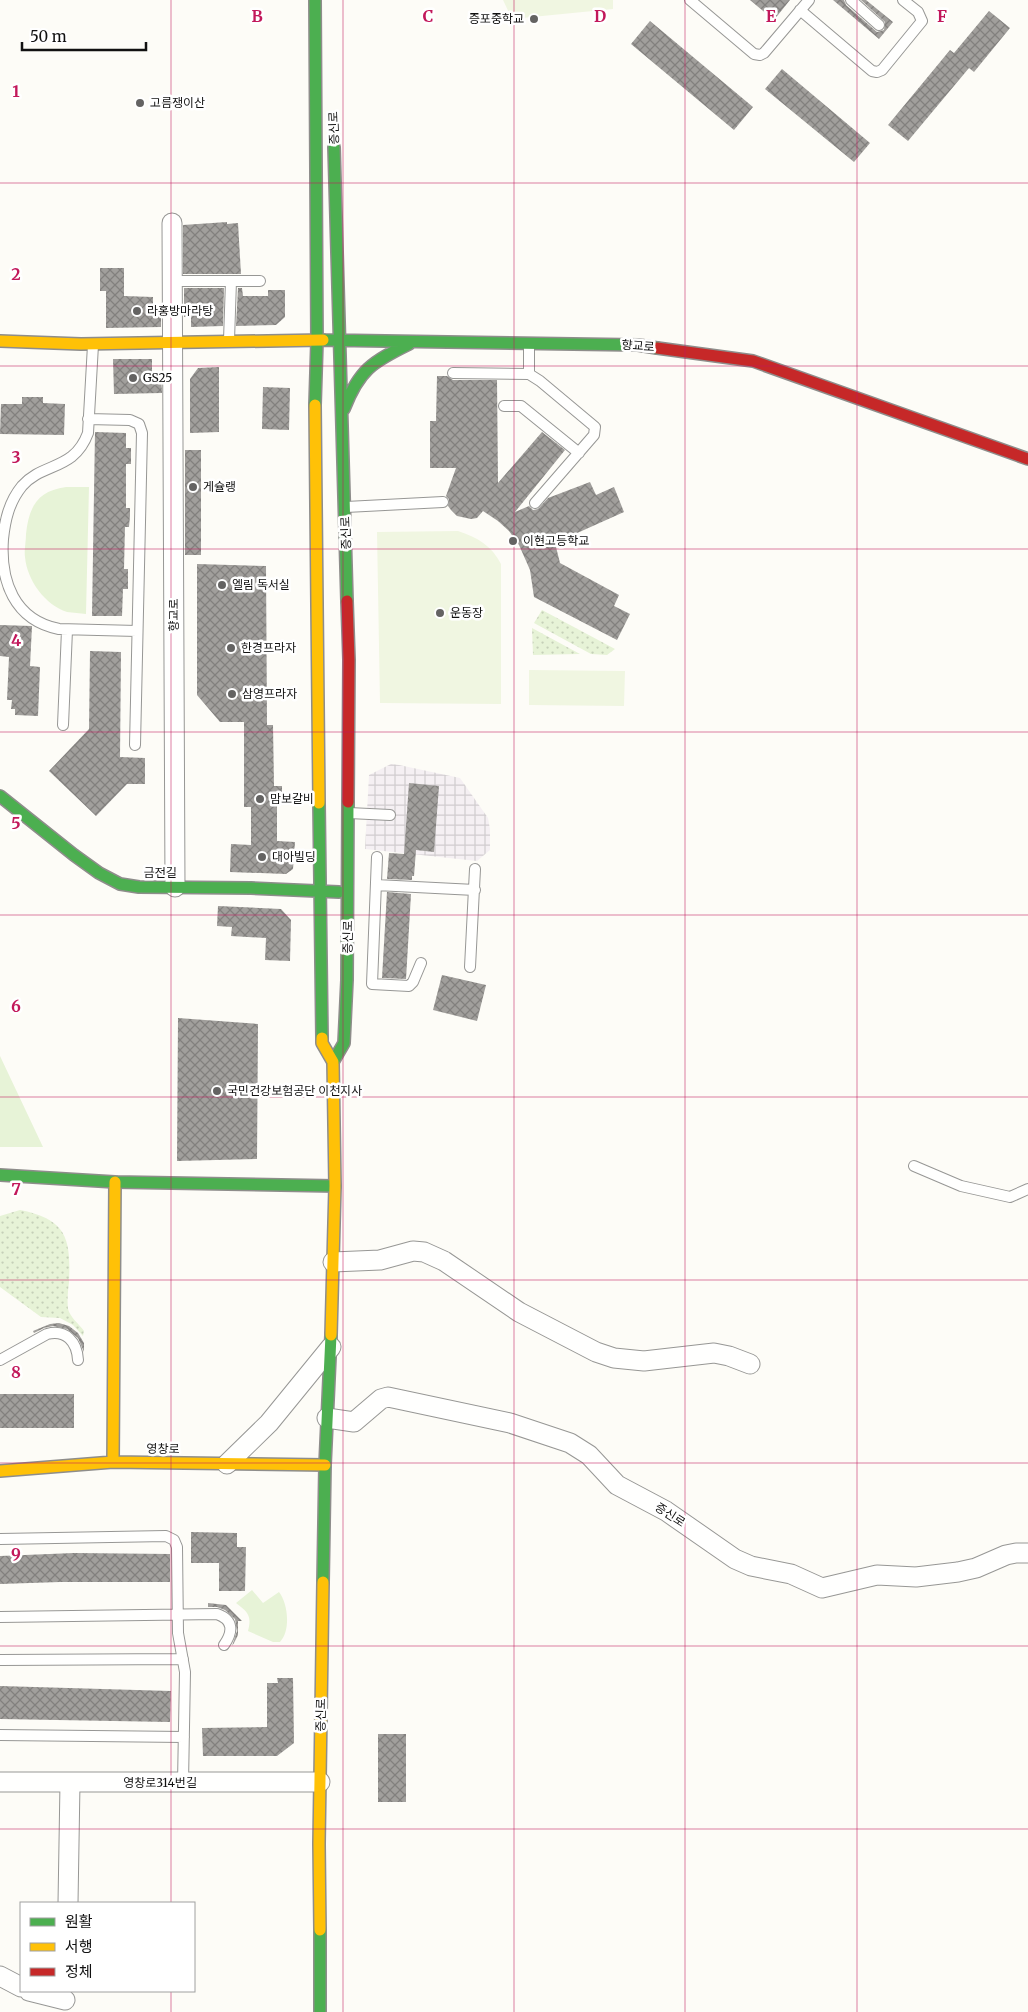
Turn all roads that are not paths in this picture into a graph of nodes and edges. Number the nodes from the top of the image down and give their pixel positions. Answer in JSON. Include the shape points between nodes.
{"nodes":[{"id":1,"x":315,"y":0,"type":"edge"},
{"id":2,"x":690,"y":0,"type":"edge"},
{"id":3,"x":809,"y":0,"type":"edge"},
{"id":4,"x":851,"y":0,"type":"edge"},
{"id":5,"x":903,"y":0,"type":"edge"},
{"id":6,"x":800,"y":10,"type":"junction"},
{"id":7,"x":880,"y":25,"type":"dead end"},
{"id":8,"x":334,"y":138,"type":"dead end"},
{"id":9,"x":172,"y":223,"type":"dead end"},
{"id":10,"x":338,"y":271,"type":"junction"},
{"id":11,"x":260,"y":280,"type":"dead end"},
{"id":12,"x":173,"y":281,"type":"junction"},
{"id":13,"x":231,"y":281,"type":"junction"},
{"id":14,"x":317,"y":292,"type":"junction"},
{"id":15,"x":306,"y":308,"type":"dead end"},
{"id":16,"x":351,"y":308,"type":"dead end"},
{"id":17,"x":370,"y":328,"type":"dead end"},
{"id":18,"x":284,"y":331,"type":"dead end"},
{"id":19,"x":340,"y":340,"type":"junction"},
{"id":20,"x":0,"y":341,"type":"edge"},
{"id":21,"x":274,"y":341,"type":"junction"},
{"id":22,"x":317,"y":341,"type":"junction"},
{"id":23,"x":229,"y":342,"type":"junction"},
{"id":24,"x":412,"y":342,"type":"junction"},
{"id":25,"x":173,"y":343,"type":"junction"},
{"id":26,"x":94,"y":344,"type":"junction"},
{"id":27,"x":529,"y":344,"type":"junction"},
{"id":28,"x":452,"y":373,"type":"dead end"},
{"id":29,"x":529,"y":374,"type":"junction"},
{"id":30,"x":504,"y":406,"type":"dead end"},
{"id":31,"x":342,"y":412,"type":"junction"},
{"id":32,"x":88,"y":419,"type":"junction"},
{"id":33,"x":579,"y":453,"type":"junction"},
{"id":34,"x":1028,"y":459,"type":"edge"},
{"id":35,"x":443,"y":502,"type":"dead end"},
{"id":36,"x":535,"y":504,"type":"dead end"},
{"id":37,"x":345,"y":507,"type":"junction"},
{"id":38,"x":67,"y":630,"type":"junction"},
{"id":39,"x":137,"y":631,"type":"junction"},
{"id":40,"x":63,"y":725,"type":"dead end"},
{"id":41,"x":135,"y":745,"type":"dead end"},
{"id":42,"x":0,"y":796,"type":"edge"},
{"id":43,"x":348,"y":813,"type":"junction"},
{"id":44,"x":390,"y":815,"type":"dead end"},
{"id":45,"x":376,"y":857,"type":"dead end"},
{"id":46,"x":475,"y":869,"type":"dead end"},
{"id":47,"x":376,"y":885,"type":"junction"},
{"id":48,"x":175,"y":887,"type":"junction"},
{"id":49,"x":474,"y":890,"type":"junction"},
{"id":50,"x":321,"y":891,"type":"junction"},
{"id":51,"x":348,"y":893,"type":"junction"},
{"id":52,"x":362,"y":918,"type":"junction"},
{"id":53,"x":421,"y":963,"type":"dead end"},
{"id":54,"x":470,"y":966,"type":"dead end"},
{"id":55,"x":360,"y":982,"type":"junction"},
{"id":56,"x":333,"y":1062,"type":"junction"},
{"id":57,"x":914,"y":1166,"type":"dead end"},
{"id":58,"x":0,"y":1175,"type":"edge"},
{"id":59,"x":115,"y":1182,"type":"junction"},
{"id":60,"x":335,"y":1186,"type":"junction"},
{"id":61,"x":1028,"y":1189,"type":"edge"},
{"id":62,"x":333,"y":1262,"type":"junction"},
{"id":63,"x":331,"y":1348,"type":"junction"},
{"id":64,"x":0,"y":1360,"type":"edge"},
{"id":65,"x":78,"y":1360,"type":"dead end"},
{"id":66,"x":750,"y":1364,"type":"dead end"},
{"id":67,"x":327,"y":1418,"type":"junction"},
{"id":68,"x":113,"y":1462,"type":"junction"},
{"id":69,"x":226,"y":1464,"type":"junction"},
{"id":70,"x":325,"y":1465,"type":"junction"},
{"id":71,"x":0,"y":1471,"type":"edge"},
{"id":72,"x":0,"y":1538,"type":"edge"},
{"id":73,"x":1028,"y":1552,"type":"edge"},
{"id":74,"x":177,"y":1613,"type":"junction"},
{"id":75,"x":0,"y":1617,"type":"edge"},
{"id":76,"x":224,"y":1645,"type":"dead end"},
{"id":77,"x":183,"y":1659,"type":"junction"},
{"id":78,"x":0,"y":1660,"type":"edge"},
{"id":79,"x":0,"y":1735,"type":"edge"},
{"id":80,"x":184,"y":1737,"type":"junction"},
{"id":81,"x":0,"y":1782,"type":"edge"},
{"id":82,"x":183,"y":1782,"type":"junction"},
{"id":83,"x":320,"y":1782,"type":"junction"},
{"id":84,"x":70,"y":1783,"type":"junction"},
{"id":85,"x":68,"y":1902,"type":"edge"},
{"id":86,"x":0,"y":1976,"type":"edge"},
{"id":87,"x":20,"y":1986,"type":"edge"},
{"id":88,"x":33,"y":1992,"type":"edge"},
{"id":89,"x":65,"y":2001,"type":"edge"},
{"id":90,"x":320,"y":2012,"type":"edge"}],
"edges":[{"from":1,"to":14,"type":"main road","name":"증신로"},
{"from":2,"to":6,"type":"lane","via":[[757,55],[764,53]]},
{"from":3,"to":6,"type":"lane"},
{"from":4,"to":7,"type":"lane"},
{"from":5,"to":6,"type":"lane","via":[[918,12],[922,21],[877,72]]},
{"from":8,"to":10,"type":"main road","name":"증신로"},
{"from":9,"to":12,"type":"street","name":"향교로"},
{"from":10,"to":16,"type":"main road"},
{"from":10,"to":19,"type":"main road","name":"증신로"},
{"from":11,"to":13,"type":"lane"},
{"from":12,"to":13,"type":"lane"},
{"from":12,"to":25,"type":"street","name":"향교로"},
{"from":13,"to":23,"type":"lane"},
{"from":14,"to":15,"type":"main road"},
{"from":14,"to":22,"type":"main road","name":"증신로"},
{"from":17,"to":24,"type":"main road"},
{"from":18,"to":21,"type":"main road"},
{"from":19,"to":22,"type":"main road","name":"향교로"},
{"from":19,"to":24,"type":"main road","name":"향교로"},
{"from":19,"to":31,"type":"main road","name":"증신로"},
{"from":20,"to":26,"type":"main road","name":"향교로"},
{"from":21,"to":22,"type":"main road","name":"향교로"},
{"from":21,"to":23,"type":"main road","name":"향교로"},
{"from":22,"to":50,"type":"main road","name":"증신로","via":[[315,422]]},
{"from":23,"to":25,"type":"main road","name":"향교로"},
{"from":24,"to":27,"type":"main road","name":"향교로"},
{"from":24,"to":31,"type":"main road","via":[[367,367],[351,389]]},
{"from":25,"to":26,"type":"main road","name":"향교로"},
{"from":25,"to":48,"type":"street","name":"향교로"},
{"from":26,"to":32,"type":"lane"},
{"from":27,"to":29,"type":"lane"},
{"from":27,"to":34,"type":"main road","name":"향교로","via":[[638,345],[753,361]]},
{"from":28,"to":29,"type":"lane"},
{"from":29,"to":33,"type":"lane","via":[[595,427],[594,435]]},
{"from":30,"to":33,"type":"lane","via":[[521,406]]},
{"from":31,"to":37,"type":"main road","name":"증신로"},
{"from":32,"to":38,"type":"lane","via":[[88,433],[79,451],[63,464],[36,475],[23,485],[4,522],[2,564],[6,584],[16,603],[35,621],[47,627]]},
{"from":32,"to":39,"type":"lane","via":[[130,420],[141,428]]},
{"from":33,"to":36,"type":"lane"},
{"from":35,"to":37,"type":"lane"},
{"from":37,"to":43,"type":"main road","name":"증신로"},
{"from":38,"to":39,"type":"lane"},
{"from":38,"to":40,"type":"lane"},
{"from":39,"to":41,"type":"lane"},
{"from":42,"to":48,"type":"main road","name":"금전길","via":[[99,873],[120,884]]},
{"from":43,"to":44,"type":"lane"},
{"from":43,"to":51,"type":"main road","name":"증신로"},
{"from":45,"to":47,"type":"lane"},
{"from":46,"to":49,"type":"lane"},
{"from":47,"to":49,"type":"lane"},
{"from":47,"to":52,"type":"lane"},
{"from":48,"to":50,"type":"main road","name":"금전길"},
{"from":49,"to":54,"type":"lane"},
{"from":50,"to":51,"type":"main road","name":"금전길"},
{"from":50,"to":56,"type":"main road","name":"증신로","via":[[322,1042]]},
{"from":51,"to":52,"type":"main road","name":"증신로"},
{"from":52,"to":55,"type":"main road","name":"증신로"},
{"from":52,"to":55,"type":"lane"},
{"from":53,"to":55,"type":"lane","via":[[409,986]]},
{"from":55,"to":56,"type":"main road","name":"증신로","via":[[344,1043]]},
{"from":56,"to":60,"type":"main road","name":"증신로"},
{"from":57,"to":61,"type":"lane","via":[[961,1186],[1010,1197]]},
{"from":58,"to":59,"type":"main road"},
{"from":59,"to":60,"type":"main road"},
{"from":59,"to":68,"type":"main road"},
{"from":60,"to":62,"type":"main road","name":"증신로"},
{"from":62,"to":63,"type":"main road","name":"증신로"},
{"from":62,"to":66,"type":"street","via":[[380,1260],[413,1251],[424,1252],[444,1261],[519,1312],[596,1352],[644,1362],[714,1353]]},
{"from":63,"to":67,"type":"main road","name":"증신로"},
{"from":63,"to":69,"type":"street","via":[[269,1424]]},
{"from":64,"to":65,"type":"lane","via":[[53,1332],[62,1333],[74,1342]]},
{"from":67,"to":70,"type":"main road","name":"증신로"},
{"from":67,"to":73,"type":"street","name":"증신로","via":[[354,1422],[380,1399],[388,1397],[510,1424],[551,1437],[578,1447],[617,1485],[666,1511],[735,1559],[751,1566],[791,1574],[822,1588],[877,1574],[916,1577],[958,1572],[1006,1555]]},
{"from":68,"to":69,"type":"main road","name":"영창로"},
{"from":68,"to":71,"type":"main road","name":"영창로"},
{"from":69,"to":70,"type":"main road","name":"영창로"},
{"from":70,"to":83,"type":"main road","name":"증신로"},
{"from":72,"to":74,"type":"lane","via":[[170,1537],[177,1547]]},
{"from":74,"to":75,"type":"lane"},
{"from":74,"to":76,"type":"lane","via":[[217,1614],[226,1618],[231,1632]]},
{"from":74,"to":77,"type":"lane"},
{"from":77,"to":78,"type":"lane"},
{"from":77,"to":80,"type":"lane"},
{"from":79,"to":80,"type":"lane"},
{"from":80,"to":82,"type":"lane"},
{"from":81,"to":84,"type":"street","name":"영창로314번길"},
{"from":82,"to":83,"type":"street","name":"영창로314번길"},
{"from":82,"to":84,"type":"street","name":"영창로314번길"},
{"from":83,"to":90,"type":"main road","name":"증신로"},
{"from":84,"to":85,"type":"street"},
{"from":86,"to":87,"type":"street"},
{"from":88,"to":89,"type":"street"}]}
